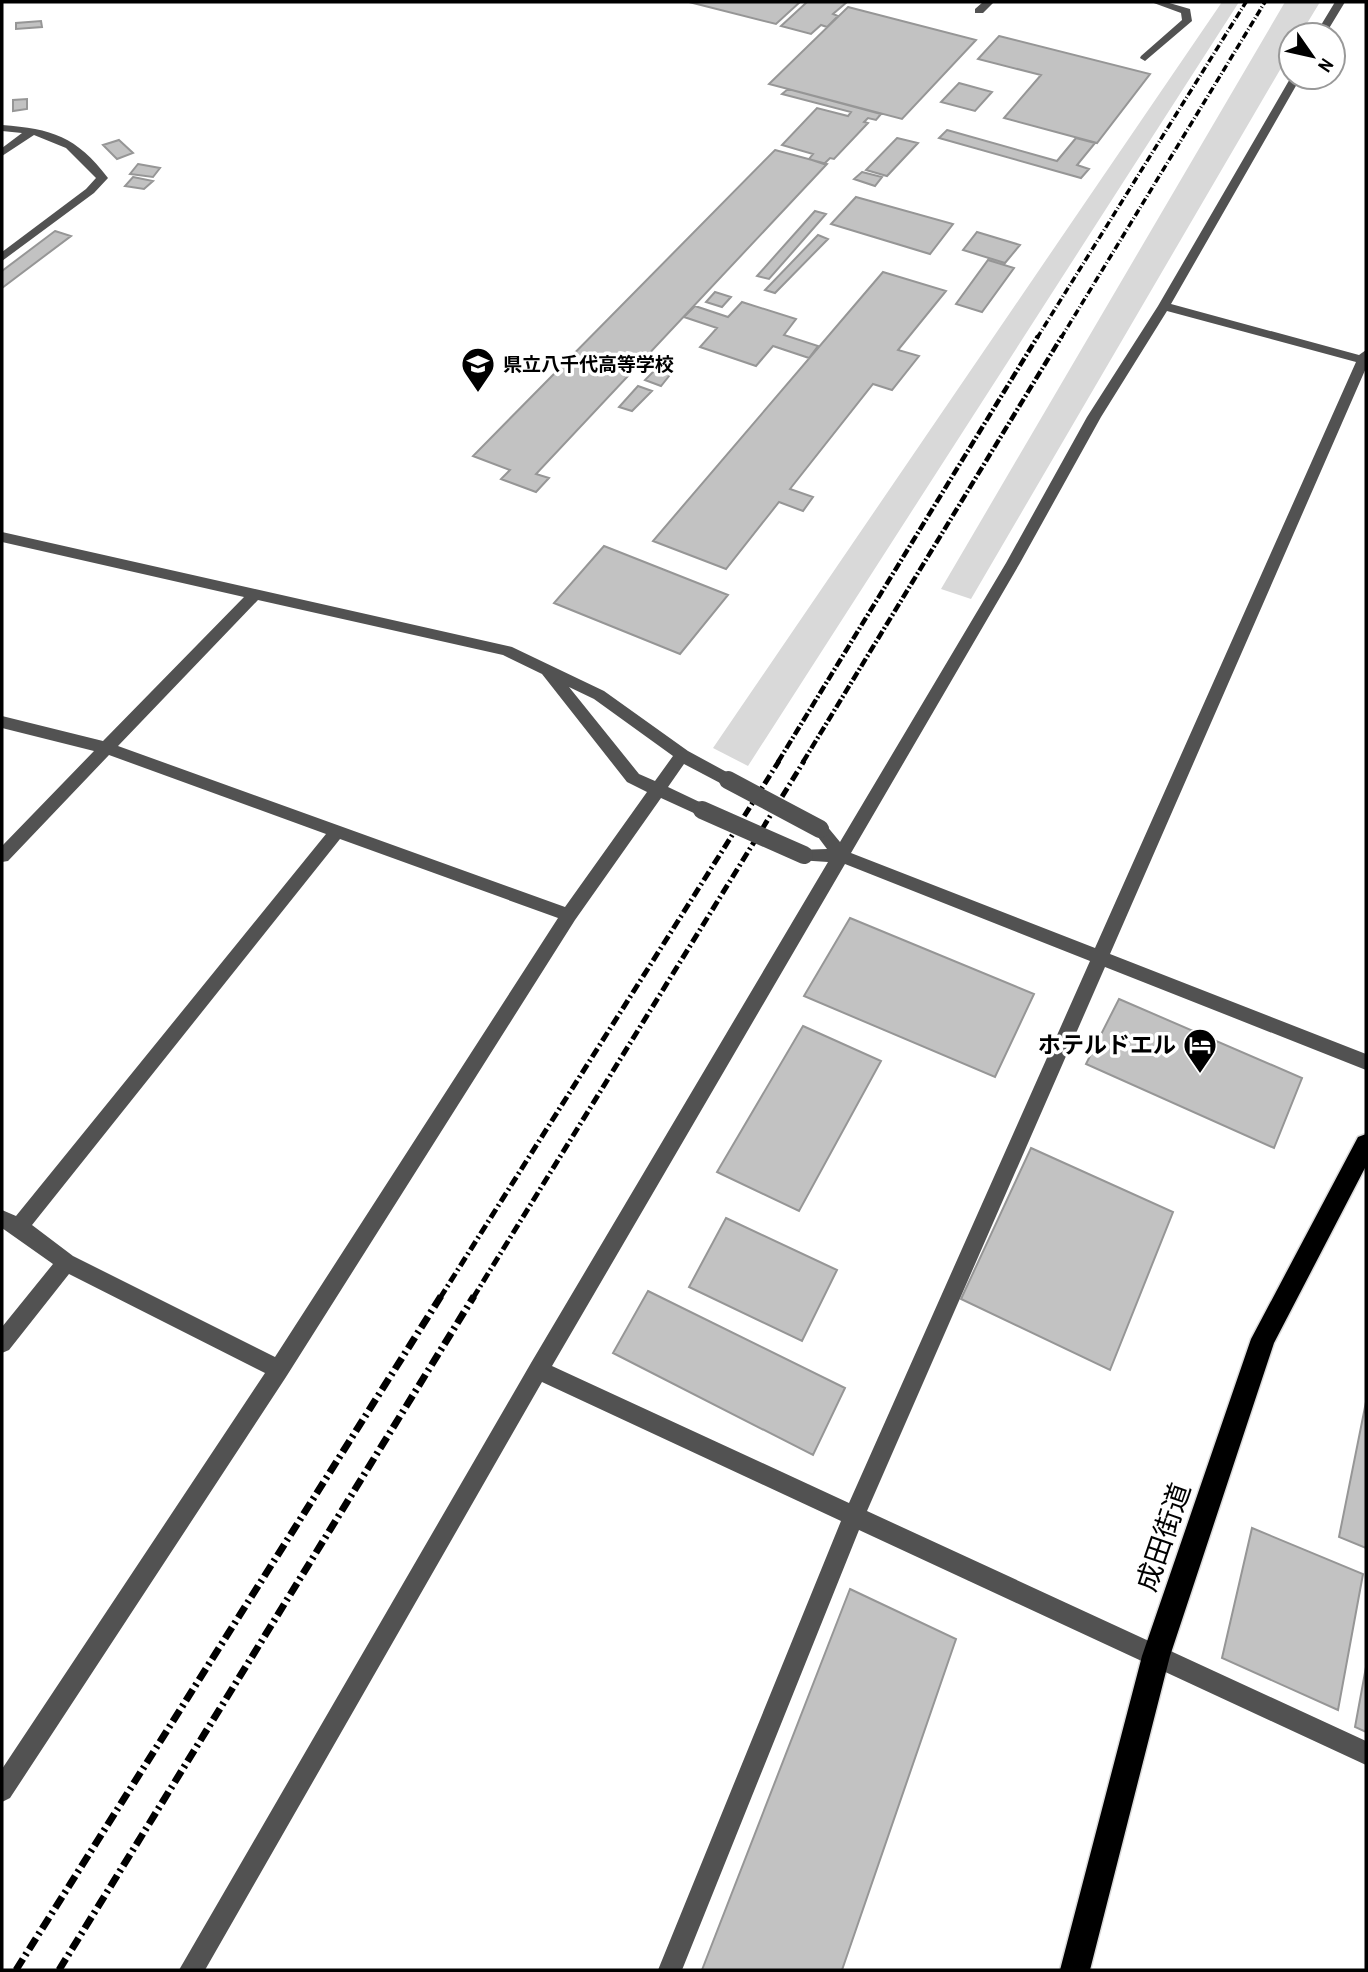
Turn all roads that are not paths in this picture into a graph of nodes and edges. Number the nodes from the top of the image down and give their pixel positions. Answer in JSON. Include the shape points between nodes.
{"nodes":[{"id":1,"x":989,"y":2,"type":"edge"},
{"id":2,"x":1156,"y":2,"type":"edge"},
{"id":3,"x":1340,"y":2,"type":"edge"},
{"id":4,"x":979,"y":11,"type":"dead end"},
{"id":5,"x":1328,"y":21,"type":"edge"},
{"id":6,"x":1145,"y":58,"type":"dead end"},
{"id":7,"x":1288,"y":91,"type":"edge"},
{"id":8,"x":2,"y":128,"type":"edge"},
{"id":9,"x":34,"y":130,"type":"junction"},
{"id":10,"x":2,"y":153,"type":"edge"},
{"id":11,"x":2,"y":257,"type":"edge"},
{"id":12,"x":1164,"y":306,"type":"junction"},
{"id":13,"x":1365,"y":358,"type":"edge"},
{"id":14,"x":2,"y":537,"type":"edge"},
{"id":15,"x":256,"y":593,"type":"junction"},
{"id":16,"x":547,"y":670,"type":"junction"},
{"id":17,"x":2,"y":722,"type":"edge"},
{"id":18,"x":106,"y":748,"type":"junction"},
{"id":19,"x":681,"y":755,"type":"junction"},
{"id":20,"x":657,"y":789,"type":"junction"},
{"id":21,"x":336,"y":833,"type":"junction"},
{"id":22,"x":2,"y":856,"type":"edge"},
{"id":23,"x":842,"y":856,"type":"junction"},
{"id":24,"x":569,"y":915,"type":"junction"},
{"id":25,"x":1101,"y":960,"type":"junction"},
{"id":26,"x":1366,"y":1062,"type":"edge"},
{"id":27,"x":1366,"y":1144,"type":"edge"},
{"id":28,"x":10,"y":1223,"type":"edge"},
{"id":29,"x":66,"y":1262,"type":"junction"},
{"id":30,"x":2,"y":1343,"type":"edge"},
{"id":31,"x":279,"y":1370,"type":"junction"},
{"id":32,"x":538,"y":1370,"type":"junction"},
{"id":33,"x":853,"y":1516,"type":"junction"},
{"id":34,"x":1156,"y":1656,"type":"junction"},
{"id":35,"x":1366,"y":1753,"type":"edge"},
{"id":36,"x":2,"y":1790,"type":"edge"},
{"id":37,"x":191,"y":1970,"type":"edge"},
{"id":38,"x":670,"y":1970,"type":"edge"},
{"id":39,"x":1075,"y":1970,"type":"edge"}],
"edges":[{"from":1,"to":4,"type":"street"},
{"from":2,"to":6,"type":"street","via":[[1186,11],[1186,20]]},
{"from":3,"to":5,"type":"street"},
{"from":7,"to":12,"type":"street"},
{"from":8,"to":9,"type":"street"},
{"from":9,"to":10,"type":"street"},
{"from":9,"to":11,"type":"street","via":[[69,143],[102,178]]},
{"from":12,"to":13,"type":"street"},
{"from":12,"to":23,"type":"street","via":[[1094,417]]},
{"from":13,"to":25,"type":"street"},
{"from":14,"to":15,"type":"street"},
{"from":15,"to":16,"type":"street","via":[[507,651]]},
{"from":15,"to":18,"type":"street"},
{"from":16,"to":19,"type":"street","via":[[599,695]]},
{"from":16,"to":20,"type":"street","via":[[633,778]]},
{"from":17,"to":18,"type":"street"},
{"from":18,"to":21,"type":"street"},
{"from":18,"to":22,"type":"street"},
{"from":19,"to":20,"type":"street"},
{"from":19,"to":23,"type":"street","bridge":true,"via":[[820,829]]},
{"from":20,"to":23,"type":"street","bridge":true,"via":[[804,855]]},
{"from":20,"to":24,"type":"street"},
{"from":21,"to":24,"type":"street"},
{"from":21,"to":28,"type":"street"},
{"from":23,"to":25,"type":"street"},
{"from":23,"to":32,"type":"street"},
{"from":24,"to":31,"type":"street"},
{"from":25,"to":26,"type":"street"},
{"from":25,"to":33,"type":"street"},
{"from":27,"to":34,"type":"highway","name":"成田街道","via":[[1263,1339]]},
{"from":28,"to":29,"type":"street"},
{"from":29,"to":30,"type":"street"},
{"from":29,"to":31,"type":"street"},
{"from":31,"to":36,"type":"street"},
{"from":32,"to":33,"type":"street"},
{"from":32,"to":37,"type":"street"},
{"from":33,"to":34,"type":"street"},
{"from":33,"to":38,"type":"street"},
{"from":34,"to":35,"type":"street"},
{"from":34,"to":39,"type":"highway","name":"成田街道"}]}
